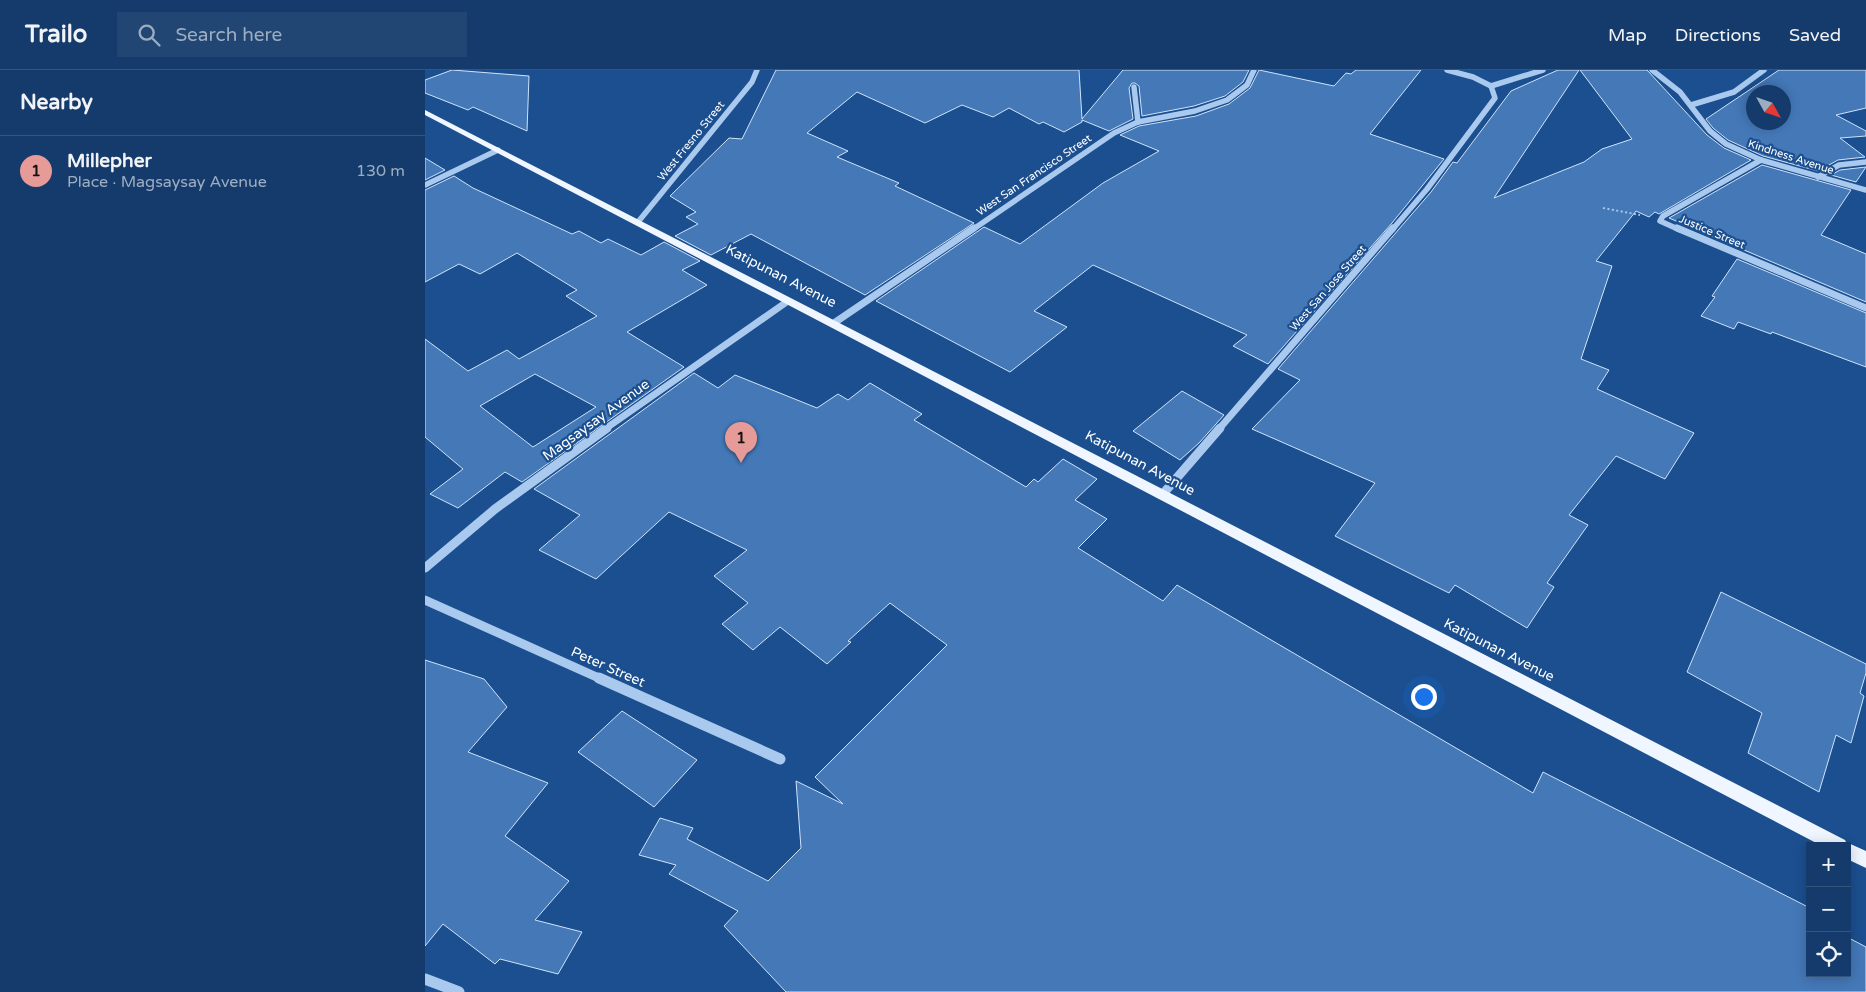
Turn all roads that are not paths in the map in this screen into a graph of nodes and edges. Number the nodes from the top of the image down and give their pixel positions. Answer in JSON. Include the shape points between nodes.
{"nodes":[{"id":1,"x":757,"y":70,"type":"edge"},
{"id":2,"x":1254,"y":70,"type":"edge"},
{"id":3,"x":1447,"y":70,"type":"edge"},
{"id":4,"x":1543,"y":70,"type":"edge"},
{"id":5,"x":1652,"y":70,"type":"edge"},
{"id":6,"x":1764,"y":70,"type":"edge"},
{"id":7,"x":1491,"y":86,"type":"junction"},
{"id":8,"x":1134,"y":88,"type":"dead end"},
{"id":9,"x":1691,"y":105,"type":"junction"},
{"id":10,"x":425,"y":112,"type":"edge"},
{"id":11,"x":1138,"y":122,"type":"junction"},
{"id":12,"x":498,"y":150,"type":"junction"},
{"id":13,"x":1761,"y":160,"type":"junction"},
{"id":14,"x":1866,"y":162,"type":"edge"},
{"id":15,"x":1818,"y":177,"type":"junction"},
{"id":16,"x":425,"y":185,"type":"edge"},
{"id":17,"x":1866,"y":190,"type":"edge"},
{"id":18,"x":638,"y":222,"type":"junction"},
{"id":19,"x":788,"y":301,"type":"junction"},
{"id":20,"x":1866,"y":308,"type":"edge"},
{"id":21,"x":833,"y":323,"type":"junction"},
{"id":22,"x":1162,"y":495,"type":"junction"},
{"id":23,"x":425,"y":568,"type":"edge"},
{"id":24,"x":425,"y":600,"type":"edge"},
{"id":25,"x":780,"y":759,"type":"dead end"},
{"id":26,"x":1831,"y":842,"type":"edge"},
{"id":27,"x":1851,"y":852,"type":"edge"},
{"id":28,"x":1866,"y":860,"type":"edge"},
{"id":29,"x":425,"y":979,"type":"edge"},
{"id":30,"x":459,"y":992,"type":"edge"}],
"edges":[{"from":1,"to":18,"type":"street","name":"West Fresno Street","via":[[752,82]]},
{"from":2,"to":11,"type":"street","name":"West San Francisco Street","via":[[1247,85],[1227,100],[1195,111]]},
{"from":3,"to":7,"type":"street"},
{"from":4,"to":7,"type":"street"},
{"from":5,"to":9,"type":"street","name":"Kindness Avenue"},
{"from":6,"to":9,"type":"street","via":[[1734,92]]},
{"from":7,"to":22,"type":"street","name":"West San Jose Street","via":[[1495,98],[1427,189]]},
{"from":8,"to":11,"type":"street"},
{"from":9,"to":13,"type":"street","name":"Kindness Avenue","via":[[1717,138]]},
{"from":10,"to":12,"type":"main road","name":"Katipunan Avenue"},
{"from":11,"to":21,"type":"street","name":"West San Francisco Street","via":[[1114,132]]},
{"from":12,"to":16,"type":"street"},
{"from":12,"to":18,"type":"main road","name":"Katipunan Avenue"},
{"from":13,"to":15,"type":"street","name":"Kindness Avenue"},
{"from":13,"to":20,"type":"street","name":"Justice Street","via":[[1660,220]]},
{"from":14,"to":15,"type":"street","via":[[1839,165]]},
{"from":15,"to":17,"type":"street","name":"Kindness Avenue"},
{"from":18,"to":19,"type":"main road","name":"Katipunan Avenue"},
{"from":19,"to":21,"type":"main road","name":"Katipunan Avenue"},
{"from":19,"to":23,"type":"street","name":"Magsaysay Avenue","via":[[575,450],[495,509]]},
{"from":21,"to":22,"type":"main road","name":"Katipunan Avenue"},
{"from":22,"to":26,"type":"main road","name":"Katipunan Avenue"},
{"from":24,"to":25,"type":"street","name":"Peter Street"},
{"from":27,"to":28,"type":"main road"},
{"from":29,"to":30,"type":"street"}]}
